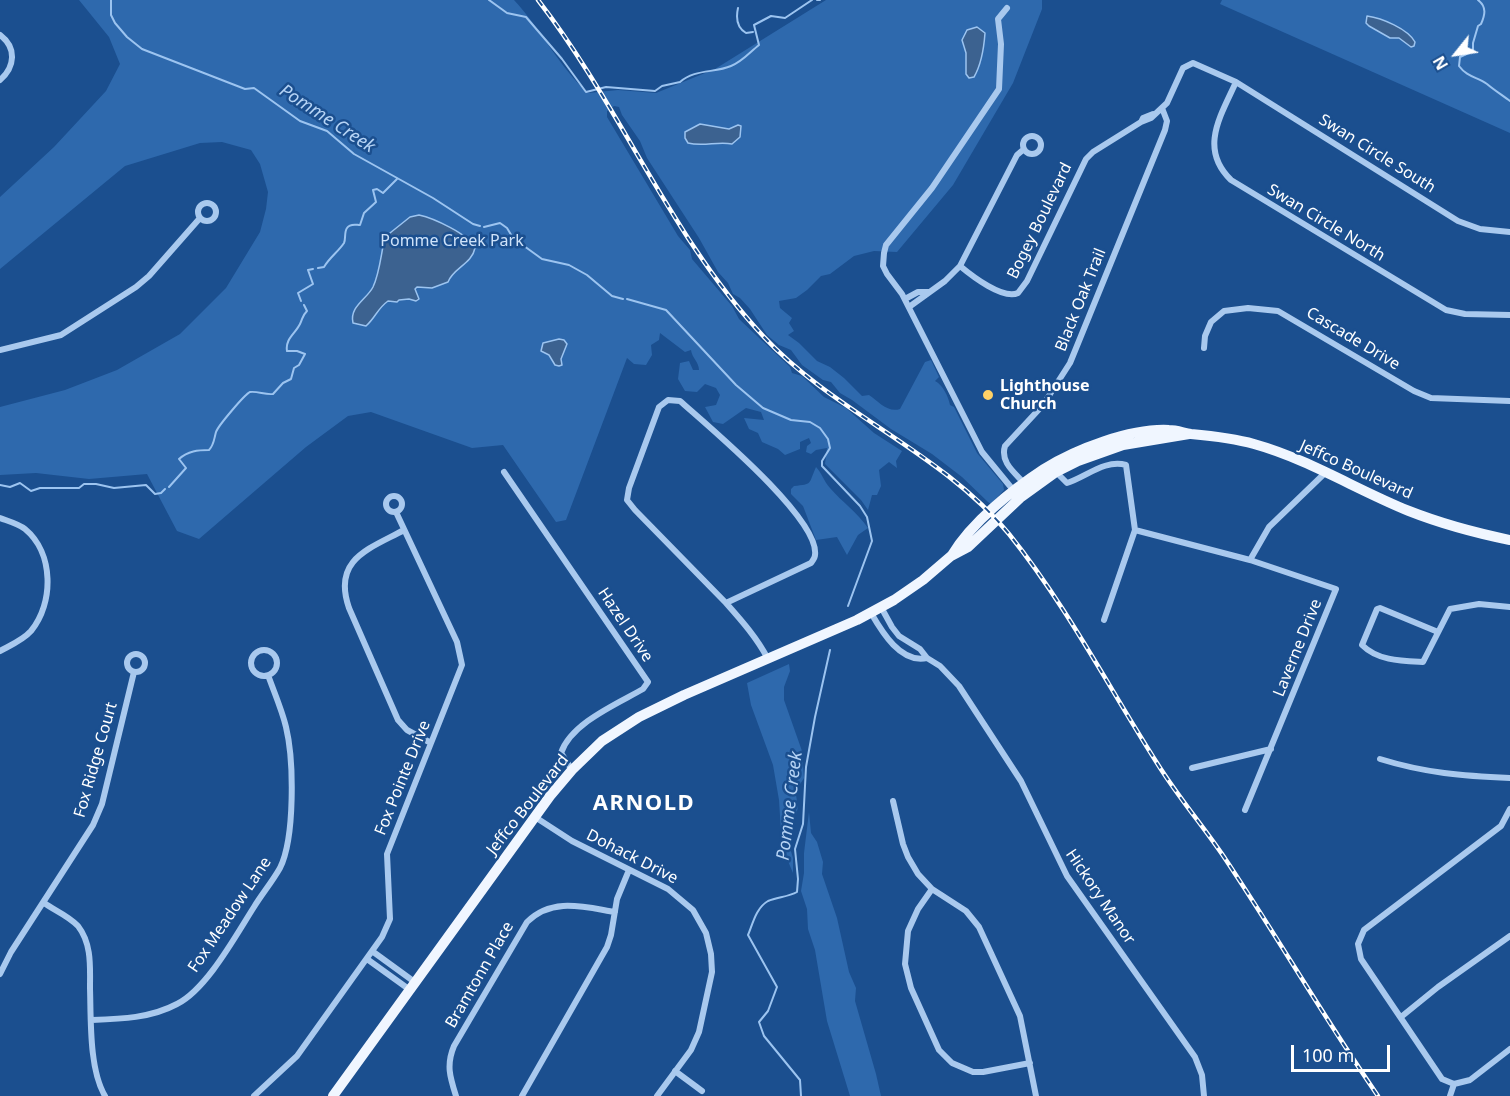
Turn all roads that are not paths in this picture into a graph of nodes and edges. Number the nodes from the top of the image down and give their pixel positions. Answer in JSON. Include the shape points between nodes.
{"nodes":[{"id":1,"x":1007,"y":8,"type":"dead end"},
{"id":2,"x":0,"y":35,"type":"edge"},
{"id":3,"x":0,"y":80,"type":"edge"},
{"id":4,"x":1236,"y":82,"type":"junction"},
{"id":5,"x":1162,"y":108,"type":"junction"},
{"id":6,"x":1024,"y":149,"type":"dead end"},
{"id":7,"x":201,"y":218,"type":"dead end"},
{"id":8,"x":1510,"y":232,"type":"edge"},
{"id":9,"x":960,"y":266,"type":"junction"},
{"id":10,"x":928,"y":292,"type":"junction"},
{"id":11,"x":916,"y":293,"type":"junction"},
{"id":12,"x":905,"y":299,"type":"junction"},
{"id":13,"x":920,"y":301,"type":"junction"},
{"id":14,"x":909,"y":307,"type":"junction"},
{"id":15,"x":1510,"y":315,"type":"edge"},
{"id":16,"x":1204,"y":348,"type":"dead end"},
{"id":17,"x":0,"y":350,"type":"edge"},
{"id":18,"x":1510,"y":401,"type":"edge"},
{"id":19,"x":1189,"y":434,"type":"junction"},
{"id":20,"x":504,"y":472,"type":"dead end"},
{"id":21,"x":1056,"y":472,"type":"junction"},
{"id":22,"x":1325,"y":473,"type":"junction"},
{"id":23,"x":1024,"y":483,"type":"junction"},
{"id":24,"x":1014,"y":491,"type":"junction"},
{"id":25,"x":396,"y":512,"type":"dead end"},
{"id":26,"x":0,"y":518,"type":"edge"},
{"id":27,"x":404,"y":530,"type":"junction"},
{"id":28,"x":1135,"y":530,"type":"junction"},
{"id":29,"x":1510,"y":540,"type":"edge"},
{"id":30,"x":951,"y":556,"type":"junction"},
{"id":31,"x":1250,"y":560,"type":"junction"},
{"id":32,"x":726,"y":603,"type":"junction"},
{"id":33,"x":1510,"y":607,"type":"edge"},
{"id":34,"x":876,"y":610,"type":"junction"},
{"id":35,"x":1104,"y":620,"type":"dead end"},
{"id":36,"x":1438,"y":632,"type":"junction"},
{"id":37,"x":0,"y":651,"type":"edge"},
{"id":38,"x":927,"y":658,"type":"junction"},
{"id":39,"x":768,"y":659,"type":"junction"},
{"id":40,"x":134,"y":672,"type":"dead end"},
{"id":41,"x":268,"y":675,"type":"junction"},
{"id":42,"x":431,"y":743,"type":"junction"},
{"id":43,"x":1271,"y":749,"type":"junction"},
{"id":44,"x":1380,"y":759,"type":"dead end"},
{"id":45,"x":1192,"y":768,"type":"dead end"},
{"id":46,"x":572,"y":770,"type":"junction"},
{"id":47,"x":1510,"y":778,"type":"edge"},
{"id":48,"x":893,"y":801,"type":"dead end"},
{"id":49,"x":1510,"y":809,"type":"edge"},
{"id":50,"x":1245,"y":810,"type":"dead end"},
{"id":51,"x":535,"y":817,"type":"junction"},
{"id":52,"x":629,"y":870,"type":"junction"},
{"id":53,"x":932,"y":889,"type":"junction"},
{"id":54,"x":44,"y":903,"type":"junction"},
{"id":55,"x":615,"y":912,"type":"junction"},
{"id":56,"x":1510,"y":936,"type":"edge"},
{"id":57,"x":372,"y":951,"type":"junction"},
{"id":58,"x":367,"y":959,"type":"junction"},
{"id":59,"x":0,"y":974,"type":"edge"},
{"id":60,"x":413,"y":986,"type":"junction"},
{"id":61,"x":1401,"y":1017,"type":"junction"},
{"id":62,"x":92,"y":1020,"type":"junction"},
{"id":63,"x":1510,"y":1049,"type":"edge"},
{"id":64,"x":1030,"y":1063,"type":"junction"},
{"id":65,"x":675,"y":1071,"type":"junction"},
{"id":66,"x":1454,"y":1084,"type":"junction"},
{"id":67,"x":702,"y":1091,"type":"dead end"},
{"id":68,"x":105,"y":1096,"type":"edge"},
{"id":69,"x":254,"y":1096,"type":"edge"},
{"id":70,"x":333,"y":1096,"type":"edge"},
{"id":71,"x":456,"y":1096,"type":"edge"},
{"id":72,"x":522,"y":1096,"type":"edge"},
{"id":73,"x":657,"y":1096,"type":"edge"},
{"id":74,"x":1036,"y":1096,"type":"edge"},
{"id":75,"x":1204,"y":1096,"type":"edge"},
{"id":76,"x":1450,"y":1096,"type":"edge"}],
"edges":[{"from":1,"to":12,"type":"street","via":[[998,19],[999,89],[932,188],[886,245],[883,266]]},
{"from":2,"to":3,"type":"street","via":[[12,57],[10,69]]},
{"from":4,"to":5,"type":"street","name":"Bogey Boulevard","via":[[1193,63],[1187,64]]},
{"from":4,"to":8,"type":"street","name":"Swan Circle South","via":[[1458,221],[1480,229]]},
{"from":4,"to":15,"type":"street","name":"Swan Circle North","via":[[1213,141],[1221,171],[1231,180],[1446,310]]},
{"from":5,"to":9,"type":"street","name":"Bogey Boulevard","via":[[1086,159],[1018,293],[1006,295]]},
{"from":5,"to":23,"type":"street","name":"Black Oak Trail","via":[[1167,121],[1165,130],[1071,363],[1043,405],[1005,446],[1006,463]]},
{"from":6,"to":9,"type":"street","via":[[1017,155]]},
{"from":7,"to":17,"type":"street","via":[[136,287],[61,335]]},
{"from":9,"to":10,"type":"street"},
{"from":10,"to":11,"type":"street"},
{"from":10,"to":13,"type":"street"},
{"from":11,"to":12,"type":"street"},
{"from":11,"to":13,"type":"street"},
{"from":12,"to":14,"type":"street"},
{"from":13,"to":14,"type":"street"},
{"from":14,"to":24,"type":"street","via":[[982,452]]},
{"from":16,"to":18,"type":"street","name":"Cascade Drive","via":[[1211,322],[1224,312],[1248,308],[1278,311],[1431,398]]},
{"from":19,"to":21,"type":"main road","name":"Jeffco Boulevard","via":[[1123,445]]},
{"from":19,"to":22,"type":"main road","name":"Jeffco Boulevard","via":[[1257,445]]},
{"from":19,"to":23,"type":"main road","name":"Jeffco Boulevard","via":[[1169,429],[1098,443],[1052,464]]},
{"from":20,"to":46,"type":"street","name":"Hazel Drive","via":[[648,682],[643,689],[581,726],[563,746],[561,753]]},
{"from":21,"to":28,"type":"street","via":[[1067,483],[1117,462],[1126,465]]},
{"from":21,"to":30,"type":"main road","name":"Jeffco Boulevard","via":[[1020,498],[968,547]]},
{"from":22,"to":29,"type":"main road","name":"Jeffco Boulevard","via":[[1433,520]]},
{"from":22,"to":31,"type":"street","via":[[1269,528]]},
{"from":23,"to":24,"type":"main road","name":"Jeffco Boulevard"},
{"from":24,"to":30,"type":"main road","name":"Jeffco Boulevard","via":[[961,541]]},
{"from":25,"to":27,"type":"street","name":"Fox Pointe Drive"},
{"from":26,"to":37,"type":"street","via":[[24,529],[36,542],[45,559],[48,578],[43,606],[31,631]]},
{"from":27,"to":42,"type":"street","name":"Fox Pointe Drive","via":[[457,642],[462,665]]},
{"from":27,"to":42,"type":"street","via":[[357,557],[347,573],[345,594],[398,720],[407,730]]},
{"from":28,"to":31,"type":"street","name":"Laverne Drive"},
{"from":28,"to":35,"type":"street"},
{"from":30,"to":34,"type":"main road","name":"Jeffco Boulevard","via":[[923,580]]},
{"from":31,"to":43,"type":"street","name":"Laverne Drive","via":[[1336,589]]},
{"from":32,"to":32,"type":"street","via":[[627,500],[659,407],[668,400],[680,401],[767,481],[788,502],[813,540],[816,555],[812,563]]},
{"from":32,"to":39,"type":"street"},
{"from":33,"to":36,"type":"street","via":[[1479,604],[1452,608]]},
{"from":34,"to":38,"type":"street","name":"Hickory Manor","via":[[899,636]]},
{"from":34,"to":38,"type":"street","name":"Hickory Manor","via":[[883,633],[896,647],[916,659]]},
{"from":34,"to":39,"type":"main road","name":"Jeffco Boulevard"},
{"from":36,"to":36,"type":"street","via":[[1423,662],[1394,661],[1362,645],[1377,609]]},
{"from":38,"to":75,"type":"street","name":"Hickory Manor","via":[[952,677],[1022,782],[1067,876],[1195,1057]]},
{"from":39,"to":46,"type":"main road","name":"Jeffco Boulevard","via":[[639,717],[602,741]]},
{"from":40,"to":54,"type":"street","name":"Fox Ridge Court","via":[[102,804]]},
{"from":41,"to":41,"type":"street","name":"Fox Meadow Lane","via":[[275,670],[276,658],[262,651],[255,655],[252,666],[256,673]]},
{"from":41,"to":62,"type":"street","name":"Fox Meadow Lane","via":[[290,750],[290,829],[280,868],[227,950],[192,993],[178,1004],[147,1017]]},
{"from":42,"to":57,"type":"street","name":"Fox Pointe Drive","via":[[387,854],[390,919]]},
{"from":43,"to":45,"type":"street"},
{"from":43,"to":50,"type":"street","name":"Laverne Drive"},
{"from":44,"to":47,"type":"street","via":[[1447,775]]},
{"from":46,"to":51,"type":"main road","name":"Jeffco Boulevard"},
{"from":48,"to":53,"type":"street","via":[[907,856]]},
{"from":49,"to":61,"type":"street","via":[[1501,826],[1364,930],[1358,944],[1361,959]]},
{"from":51,"to":52,"type":"street","name":"Dohack Drive"},
{"from":51,"to":60,"type":"main road","name":"Jeffco Boulevard"},
{"from":52,"to":55,"type":"street"},
{"from":52,"to":65,"type":"street","name":"Dohack Drive","via":[[683,901],[698,917],[709,943],[712,972],[699,1032]]},
{"from":53,"to":64,"type":"street","via":[[966,911],[979,927],[1020,1016]]},
{"from":53,"to":64,"type":"street","via":[[909,932],[905,964],[911,988],[939,1050],[952,1064],[973,1072]]},
{"from":54,"to":59,"type":"street","name":"Fox Ridge Court"},
{"from":54,"to":62,"type":"street","via":[[74,922],[86,939]]},
{"from":55,"to":71,"type":"street","name":"Bramtonn Place","via":[[561,905],[546,909],[527,922],[449,1059],[449,1076]]},
{"from":55,"to":72,"type":"street","via":[[607,947]]},
{"from":56,"to":61,"type":"street"},
{"from":57,"to":58,"type":"street","name":"Fox Pointe Drive"},
{"from":57,"to":60,"type":"street"},
{"from":58,"to":60,"type":"street"},
{"from":58,"to":69,"type":"street","name":"Fox Pointe Drive","via":[[297,1056]]},
{"from":60,"to":70,"type":"main road","name":"Jeffco Boulevard"},
{"from":61,"to":66,"type":"street","via":[[1442,1078]]},
{"from":62,"to":68,"type":"street","via":[[95,1065]]},
{"from":63,"to":66,"type":"street","via":[[1470,1080]]},
{"from":64,"to":74,"type":"street"},
{"from":65,"to":67,"type":"street"},
{"from":65,"to":73,"type":"street","name":"Dohack Drive"},
{"from":66,"to":76,"type":"street"}]}
